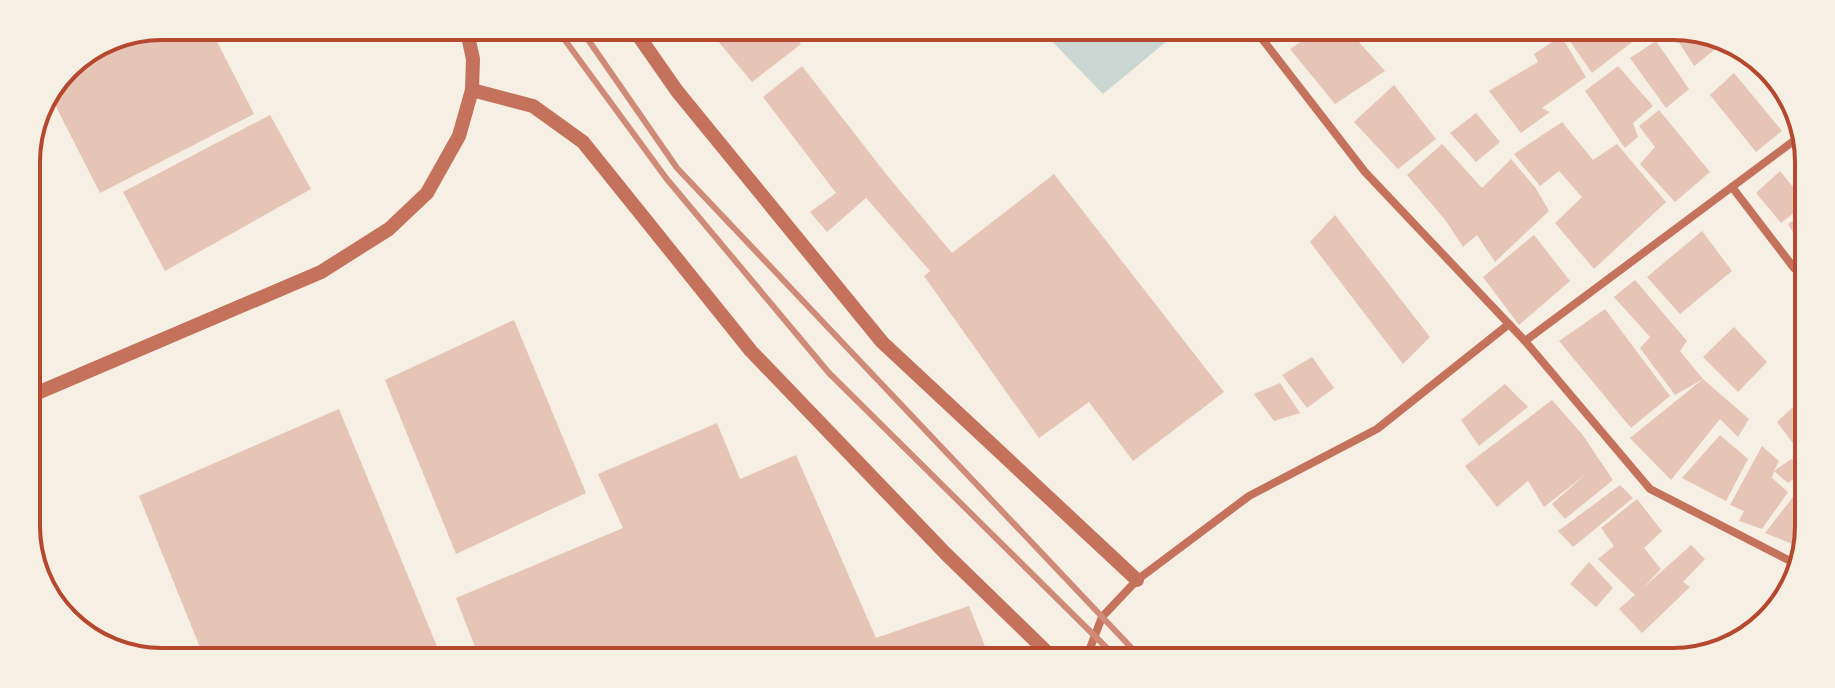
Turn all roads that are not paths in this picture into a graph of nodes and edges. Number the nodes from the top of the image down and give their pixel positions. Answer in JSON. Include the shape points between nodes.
{"nodes":[{"id":1,"x":469,"y":40,"type":"edge"},
{"id":2,"x":641,"y":40,"type":"edge"},
{"id":3,"x":1263,"y":40,"type":"edge"},
{"id":4,"x":472,"y":90,"type":"junction"},
{"id":5,"x":1793,"y":141,"type":"edge"},
{"id":6,"x":1732,"y":187,"type":"junction"},
{"id":7,"x":1795,"y":269,"type":"edge"},
{"id":8,"x":1509,"y":324,"type":"junction"},
{"id":9,"x":1525,"y":341,"type":"junction"},
{"id":10,"x":40,"y":392,"type":"edge"},
{"id":11,"x":1790,"y":560,"type":"edge"},
{"id":12,"x":1137,"y":580,"type":"junction"},
{"id":13,"x":1043,"y":648,"type":"edge"},
{"id":14,"x":1090,"y":648,"type":"edge"}],
"edges":[{"from":1,"to":4,"type":"street"},
{"from":2,"to":12,"type":"street","via":[[882,342]]},
{"from":3,"to":8,"type":"street","via":[[1365,172]]},
{"from":4,"to":10,"type":"street","via":[[459,136],[427,193],[389,229],[321,272]]},
{"from":4,"to":13,"type":"street","via":[[533,106],[583,142],[751,351]]},
{"from":5,"to":6,"type":"street"},
{"from":6,"to":7,"type":"street"},
{"from":6,"to":9,"type":"street"},
{"from":8,"to":9,"type":"street"},
{"from":8,"to":12,"type":"street","via":[[1377,429],[1249,496]]},
{"from":9,"to":11,"type":"street","via":[[1650,489]]},
{"from":12,"to":14,"type":"street","via":[[1102,617]]}]}
